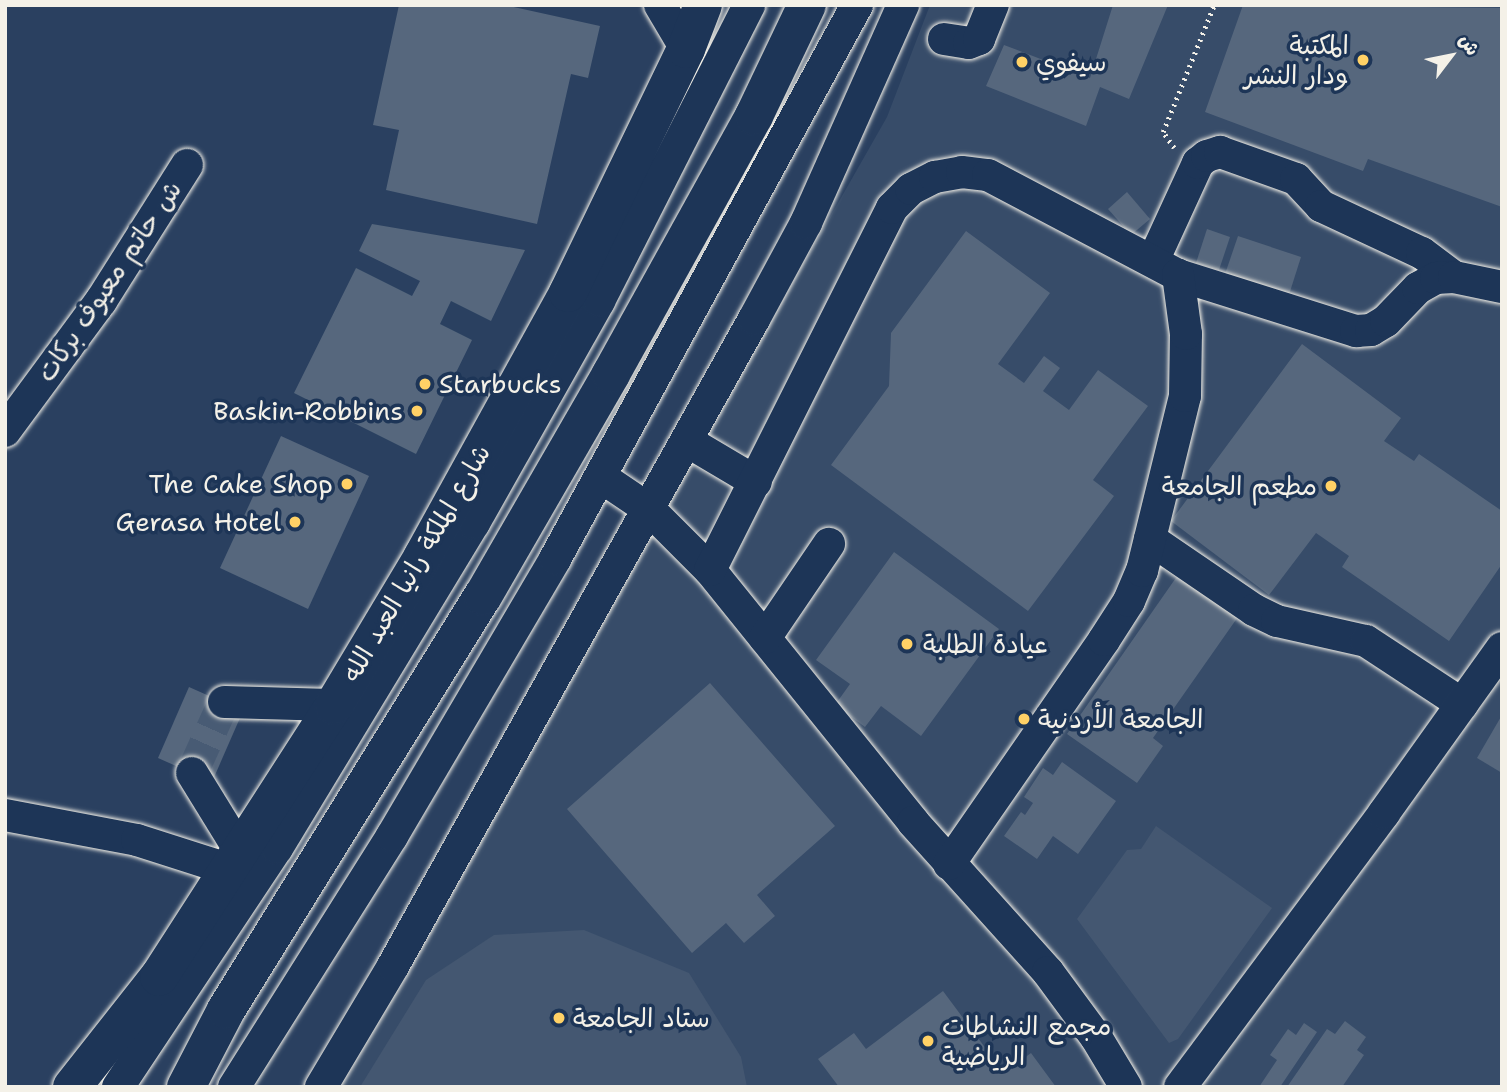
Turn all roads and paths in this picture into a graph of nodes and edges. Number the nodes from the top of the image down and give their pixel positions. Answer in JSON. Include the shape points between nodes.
{"nodes":[{"id":1,"x":660,"y":5,"type":"edge"},
{"id":2,"x":703,"y":5,"type":"edge"},
{"id":3,"x":749,"y":5,"type":"edge"},
{"id":4,"x":807,"y":5,"type":"edge"},
{"id":5,"x":857,"y":5,"type":"edge"},
{"id":6,"x":903,"y":5,"type":"edge"},
{"id":7,"x":993,"y":5,"type":"edge"},
{"id":8,"x":1214,"y":5,"type":"edge"},
{"id":9,"x":944,"y":39,"type":"dead end"},
{"id":10,"x":686,"y":49,"type":"junction"},
{"id":11,"x":187,"y":164,"type":"dead end"},
{"id":12,"x":1193,"y":174,"type":"junction"},
{"id":13,"x":1166,"y":268,"type":"junction"},
{"id":14,"x":1454,"y":277,"type":"junction"},
{"id":15,"x":1502,"y":287,"type":"edge"},
{"id":16,"x":5,"y":431,"type":"edge"},
{"id":17,"x":687,"y":441,"type":"junction"},
{"id":18,"x":601,"y":477,"type":"junction"},
{"id":19,"x":756,"y":482,"type":"junction"},
{"id":20,"x":650,"y":510,"type":"junction"},
{"id":21,"x":1150,"y":539,"type":"junction"},
{"id":22,"x":829,"y":544,"type":"dead end"},
{"id":23,"x":710,"y":570,"type":"junction"},
{"id":24,"x":765,"y":638,"type":"junction"},
{"id":25,"x":1502,"y":648,"type":"edge"},
{"id":26,"x":224,"y":702,"type":"dead end"},
{"id":27,"x":1462,"y":704,"type":"junction"},
{"id":28,"x":334,"y":705,"type":"junction"},
{"id":29,"x":192,"y":773,"type":"dead end"},
{"id":30,"x":5,"y":815,"type":"edge"},
{"id":31,"x":234,"y":860,"type":"junction"},
{"id":32,"x":949,"y":864,"type":"junction"},
{"id":33,"x":72,"y":1087,"type":"edge"},
{"id":34,"x":118,"y":1087,"type":"edge"},
{"id":35,"x":186,"y":1087,"type":"edge"},
{"id":36,"x":234,"y":1087,"type":"edge"},
{"id":37,"x":321,"y":1087,"type":"edge"},
{"id":38,"x":1126,"y":1087,"type":"edge"},
{"id":39,"x":1180,"y":1087,"type":"edge"}],
"edges":[{"from":1,"to":10,"type":"street"},
{"from":2,"to":10,"type":"main road","name":"شارع الملكة رانيا العبد الله"},
{"from":3,"to":34,"type":"street","via":[[599,301],[480,512],[277,848]]},
{"from":4,"to":35,"type":"main road","via":[[754,116],[611,374],[483,596],[226,1010]]},
{"from":5,"to":18,"type":"street"},
{"from":6,"to":17,"type":"street","via":[[806,223]]},
{"from":7,"to":9,"type":"street","via":[[979,39],[969,44]]},
{"from":8,"to":12,"type":"path","via":[[1163,132]]},
{"from":10,"to":28,"type":"main road","name":"شارع الملكة رانيا العبد الله","via":[[568,293],[423,556]]},
{"from":11,"to":16,"type":"street","name":"ش حاتم معيوف بركات","via":[[101,301]]},
{"from":12,"to":13,"type":"street"},
{"from":12,"to":14,"type":"street","via":[[1198,163],[1220,152],[1296,179],[1321,206],[1422,253]]},
{"from":13,"to":14,"type":"street","via":[[1356,331],[1371,330],[1386,321],[1428,281]]},
{"from":13,"to":19,"type":"street","via":[[988,174],[935,177],[911,189],[892,208]]},
{"from":13,"to":21,"type":"street","via":[[1187,354],[1185,396]]},
{"from":14,"to":15,"type":"street"},
{"from":17,"to":19,"type":"street"},
{"from":17,"to":20,"type":"street"},
{"from":18,"to":20,"type":"street"},
{"from":18,"to":36,"type":"street","via":[[392,836]]},
{"from":19,"to":23,"type":"street"},
{"from":20,"to":23,"type":"street"},
{"from":20,"to":37,"type":"street"},
{"from":21,"to":27,"type":"street","via":[[1254,610],[1278,621],[1366,641]]},
{"from":21,"to":32,"type":"street","via":[[1129,601]]},
{"from":22,"to":24,"type":"street"},
{"from":23,"to":24,"type":"street"},
{"from":24,"to":32,"type":"street"},
{"from":25,"to":27,"type":"street"},
{"from":26,"to":28,"type":"street"},
{"from":27,"to":39,"type":"street"},
{"from":28,"to":31,"type":"main road","name":"شارع الملكة رانيا العبد الله"},
{"from":29,"to":31,"type":"street"},
{"from":30,"to":31,"type":"street"},
{"from":31,"to":33,"type":"main road","name":"شارع الملكة رانيا العبد الله","via":[[159,977]]},
{"from":32,"to":38,"type":"street","via":[[1048,972]]}]}
